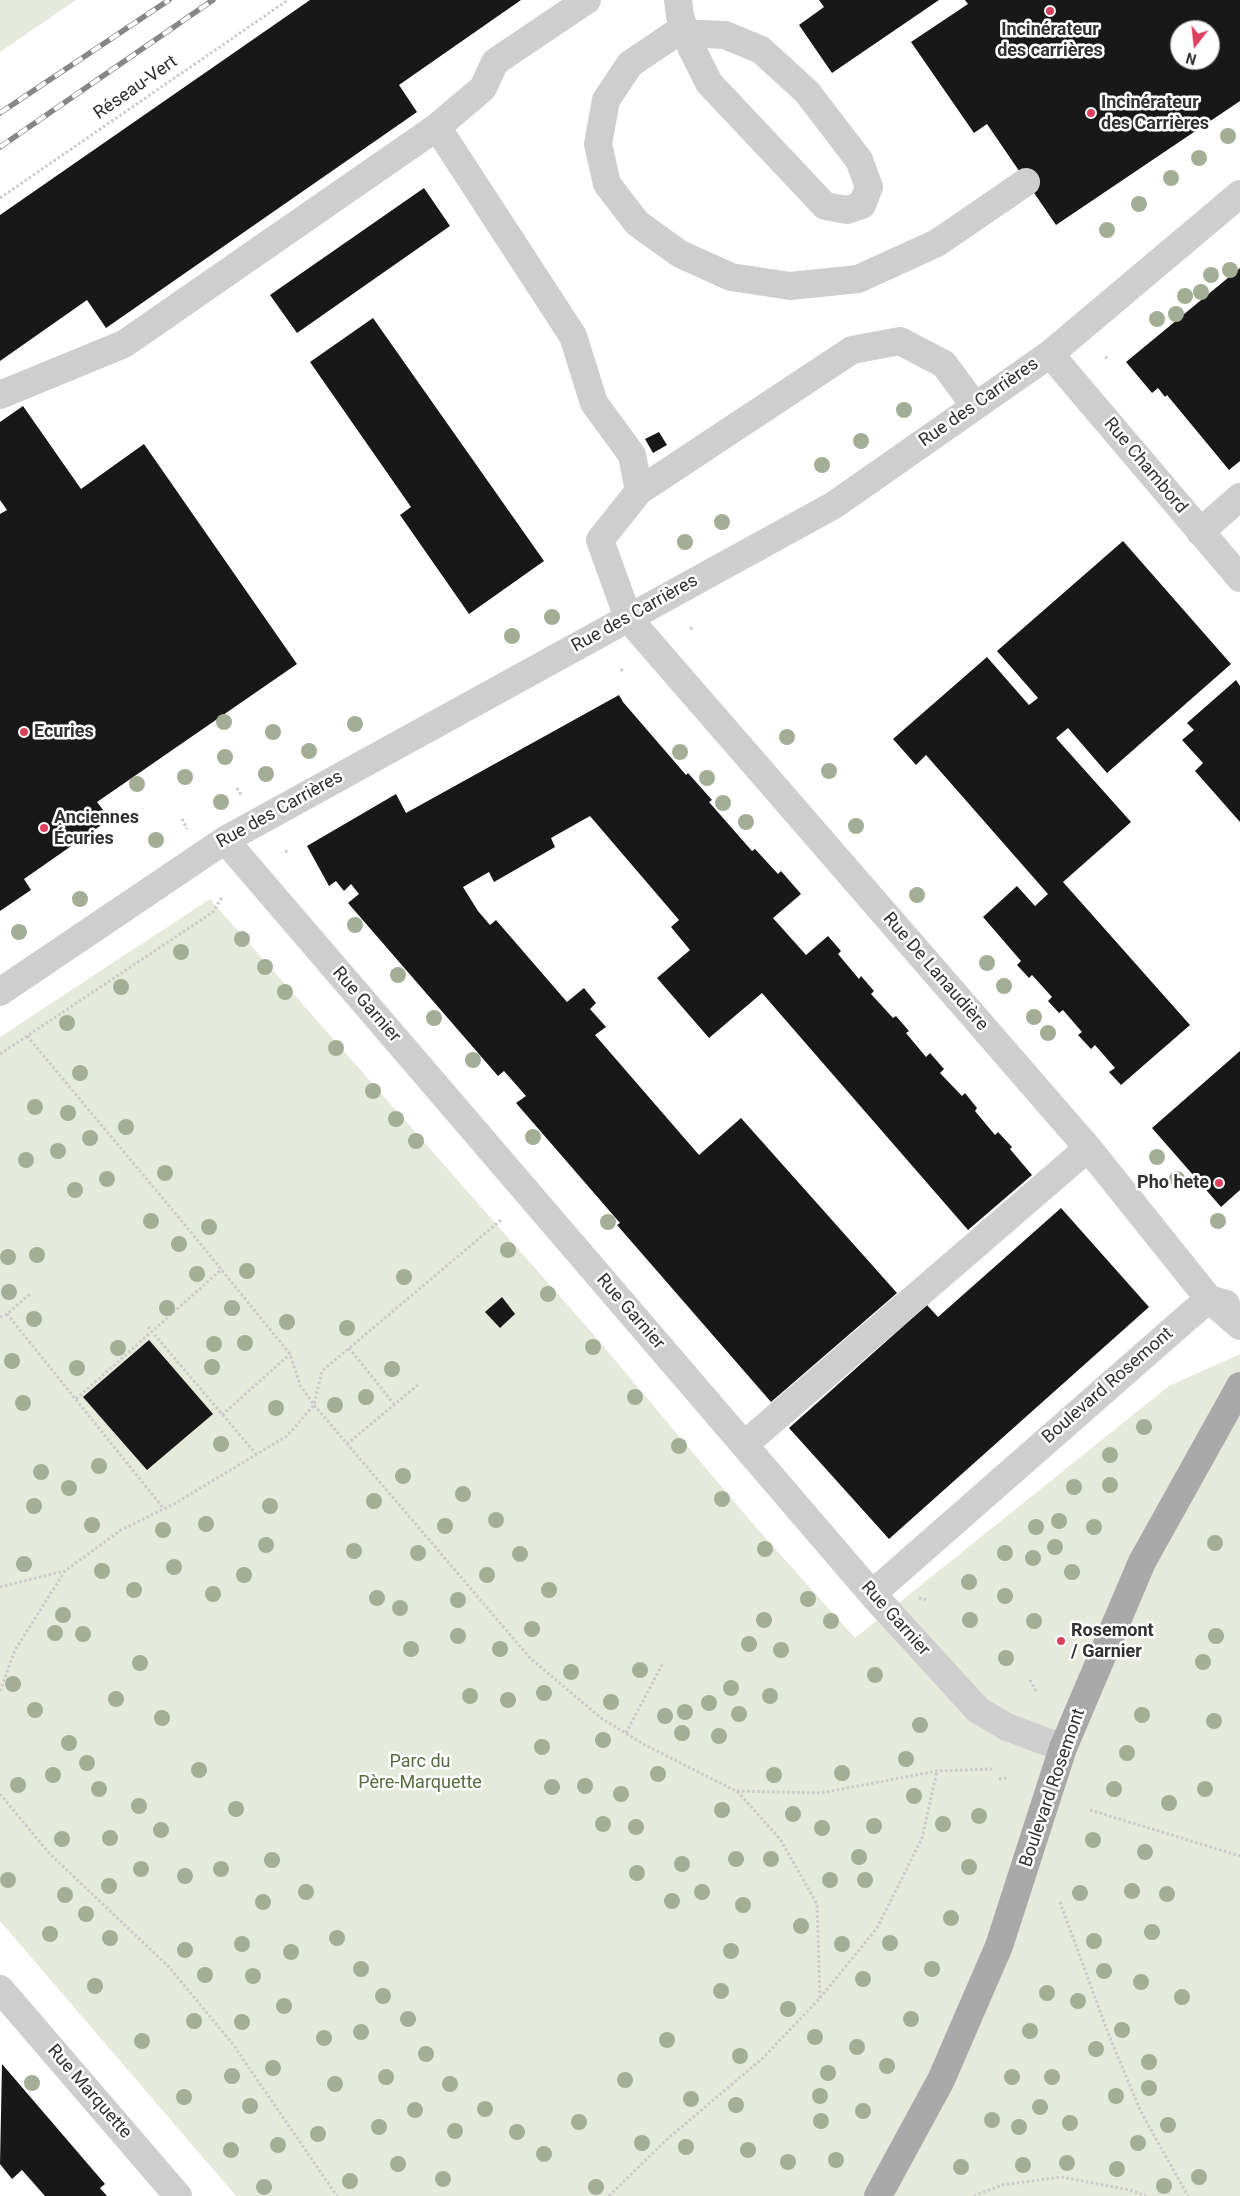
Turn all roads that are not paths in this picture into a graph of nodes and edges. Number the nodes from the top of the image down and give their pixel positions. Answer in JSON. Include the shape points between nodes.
{"nodes":[{"id":1,"x":587,"y":0,"type":"edge"},
{"id":2,"x":678,"y":0,"type":"edge"},
{"id":3,"x":437,"y":127,"type":"junction"},
{"id":4,"x":1026,"y":182,"type":"dead end"},
{"id":5,"x":1240,"y":194,"type":"edge"},
{"id":6,"x":1050,"y":354,"type":"junction"},
{"id":7,"x":0,"y":395,"type":"edge"},
{"id":8,"x":974,"y":405,"type":"junction"},
{"id":9,"x":639,"y":491,"type":"junction"},
{"id":10,"x":1240,"y":497,"type":"edge"},
{"id":11,"x":1200,"y":532,"type":"junction"},
{"id":12,"x":1240,"y":578,"type":"edge"},
{"id":13,"x":628,"y":618,"type":"junction"},
{"id":14,"x":225,"y":840,"type":"junction"},
{"id":15,"x":0,"y":992,"type":"edge"},
{"id":16,"x":1088,"y":1148,"type":"junction"},
{"id":17,"x":1209,"y":1299,"type":"junction"},
{"id":18,"x":1240,"y":1307,"type":"edge"},
{"id":19,"x":1240,"y":1326,"type":"edge"},
{"id":20,"x":1240,"y":1386,"type":"edge"},
{"id":21,"x":744,"y":1445,"type":"junction"},
{"id":22,"x":872,"y":1594,"type":"junction"},
{"id":23,"x":1063,"y":1748,"type":"junction"},
{"id":24,"x":0,"y":1989,"type":"edge"},
{"id":25,"x":178,"y":2196,"type":"edge"},
{"id":26,"x":878,"y":2196,"type":"edge"}],
"edges":[{"from":1,"to":3,"type":"street","via":[[494,62],[483,88]]},
{"from":2,"to":4,"type":"street","bridge":true,"via":[[680,16],[691,47],[709,83],[825,206],[847,210],[862,204],[869,187],[859,160],[808,92],[761,50],[725,36],[705,34],[676,33],[630,64],[606,100],[598,144],[607,184],[637,223],[680,254],[732,277],[790,286],[858,279],[936,243]]},
{"from":3,"to":7,"type":"street","via":[[124,344]]},
{"from":3,"to":9,"type":"street","via":[[572,336],[594,403],[632,455]]},
{"from":5,"to":6,"type":"street","name":"Rue des Carrières"},
{"from":6,"to":8,"type":"street","name":"Rue des Carrières"},
{"from":6,"to":11,"type":"street","name":"Rue Chambord"},
{"from":8,"to":9,"type":"street","via":[[944,364],[900,341],[852,350]]},
{"from":8,"to":13,"type":"street","name":"Rue des Carrières","via":[[834,505]]},
{"from":9,"to":13,"type":"street","via":[[600,540]]},
{"from":10,"to":11,"type":"street"},
{"from":11,"to":12,"type":"street","name":"Rue Chambord"},
{"from":13,"to":14,"type":"street","name":"Rue des Carrières"},
{"from":13,"to":16,"type":"street","name":"Rue De Lanaudière"},
{"from":14,"to":15,"type":"street","name":"Rue des Carrières"},
{"from":14,"to":21,"type":"street","name":"Rue Garnier"},
{"from":16,"to":17,"type":"street","name":"Rue De Lanaudière"},
{"from":16,"to":21,"type":"street"},
{"from":17,"to":18,"type":"street"},
{"from":17,"to":19,"type":"street","name":"Rue De Lanaudière"},
{"from":17,"to":22,"type":"street","name":"Boulevard Rosemont"},
{"from":20,"to":23,"type":"main road","name":"Boulevard Rosemont","via":[[1142,1562]]},
{"from":21,"to":22,"type":"street","name":"Rue Garnier"},
{"from":22,"to":23,"type":"street","name":"Rue Garnier","via":[[978,1710],[1007,1727]]},
{"from":23,"to":26,"type":"main road","name":"Boulevard Rosemont","via":[[1000,1946],[941,2080]]},
{"from":24,"to":25,"type":"street","name":"Rue Marquette"}]}
